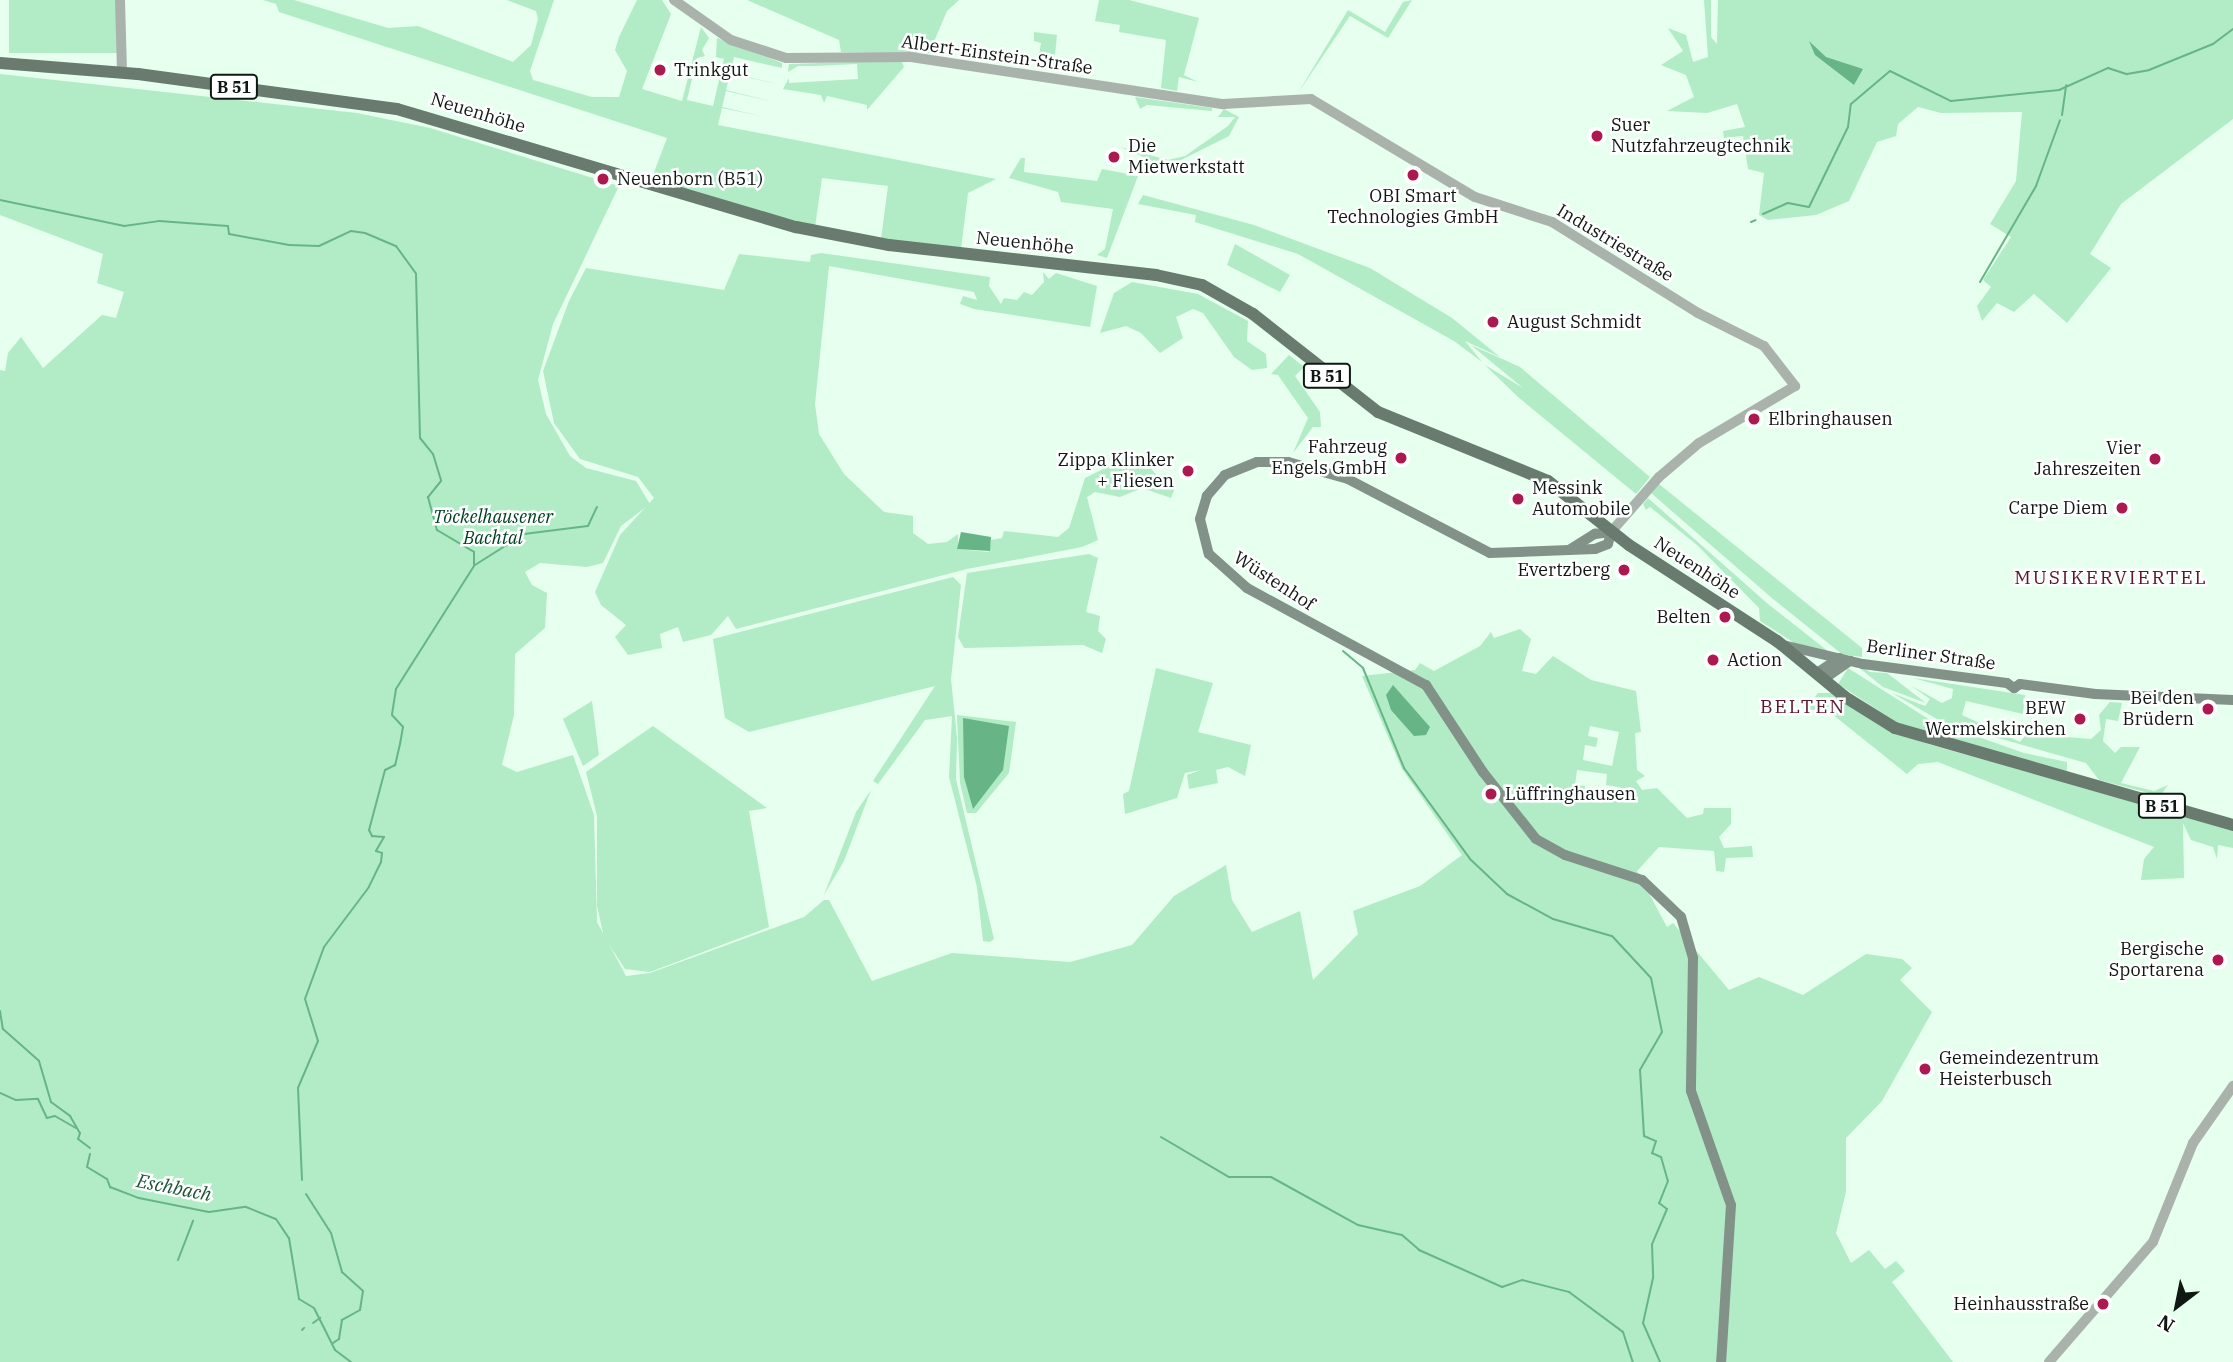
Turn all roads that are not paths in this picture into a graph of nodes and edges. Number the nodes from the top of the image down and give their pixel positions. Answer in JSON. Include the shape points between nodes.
{"nodes":[{"id":1,"x":120,"y":0,"type":"edge"},
{"id":2,"x":674,"y":0,"type":"edge"},
{"id":3,"x":0,"y":62,"type":"edge"},
{"id":4,"x":122,"y":73,"type":"junction"},
{"id":5,"x":1247,"y":105,"type":"joint"},
{"id":6,"x":1611,"y":532,"type":"junction"},
{"id":7,"x":1783,"y":645,"type":"junction"},
{"id":8,"x":1844,"y":659,"type":"junction"},
{"id":9,"x":1820,"y":676,"type":"junction"},
{"id":10,"x":2233,"y":700,"type":"edge"},
{"id":11,"x":2233,"y":825,"type":"edge"},
{"id":12,"x":2233,"y":1086,"type":"edge"},
{"id":13,"x":1721,"y":1362,"type":"edge"},
{"id":14,"x":2049,"y":1362,"type":"edge"}],
"edges":[{"from":1,"to":4,"type":"street"},
{"from":2,"to":5,"type":"street","name":"Albert-Einstein-Straße","via":[[731,40],[776,57],[911,57]]},
{"from":3,"to":4,"type":"main road","number":"B 51"},
{"from":4,"to":6,"type":"main road","name":"Neuenhöhe","number":"B 51","via":[[420,114],[720,207],[827,234],[1192,281],[1253,314],[1363,403],[1533,472]]},
{"from":5,"to":6,"type":"street","name":"Industriestraße","via":[[1317,101],[1475,197],[1552,222],[1698,313],[1764,346],[1795,388],[1699,443],[1657,479]]},
{"from":6,"to":7,"type":"main road","name":"Neuenhöhe","number":"B 51"},
{"from":6,"to":13,"type":"main road","name":"Wüstenhof","via":[[1603,546],[1490,553],[1326,471],[1276,461],[1235,469],[1218,480],[1203,504],[1205,547],[1247,588],[1426,685],[1483,772],[1536,839],[1558,853],[1647,882],[1684,922],[1693,958],[1691,1091],[1731,1205]]},
{"from":7,"to":8,"type":"main road","name":"Berliner Straße"},
{"from":7,"to":9,"type":"main road","name":"Neuenhöhe","number":"B 51"},
{"from":8,"to":9,"type":"main road"},
{"from":8,"to":10,"type":"main road","name":"Berliner Straße","via":[[2007,683],[2014,688],[2020,684],[2084,693]]},
{"from":9,"to":11,"type":"main road","number":"B 51","via":[[1895,728]]},
{"from":12,"to":14,"type":"street","via":[[2193,1143],[2153,1242]]}]}
